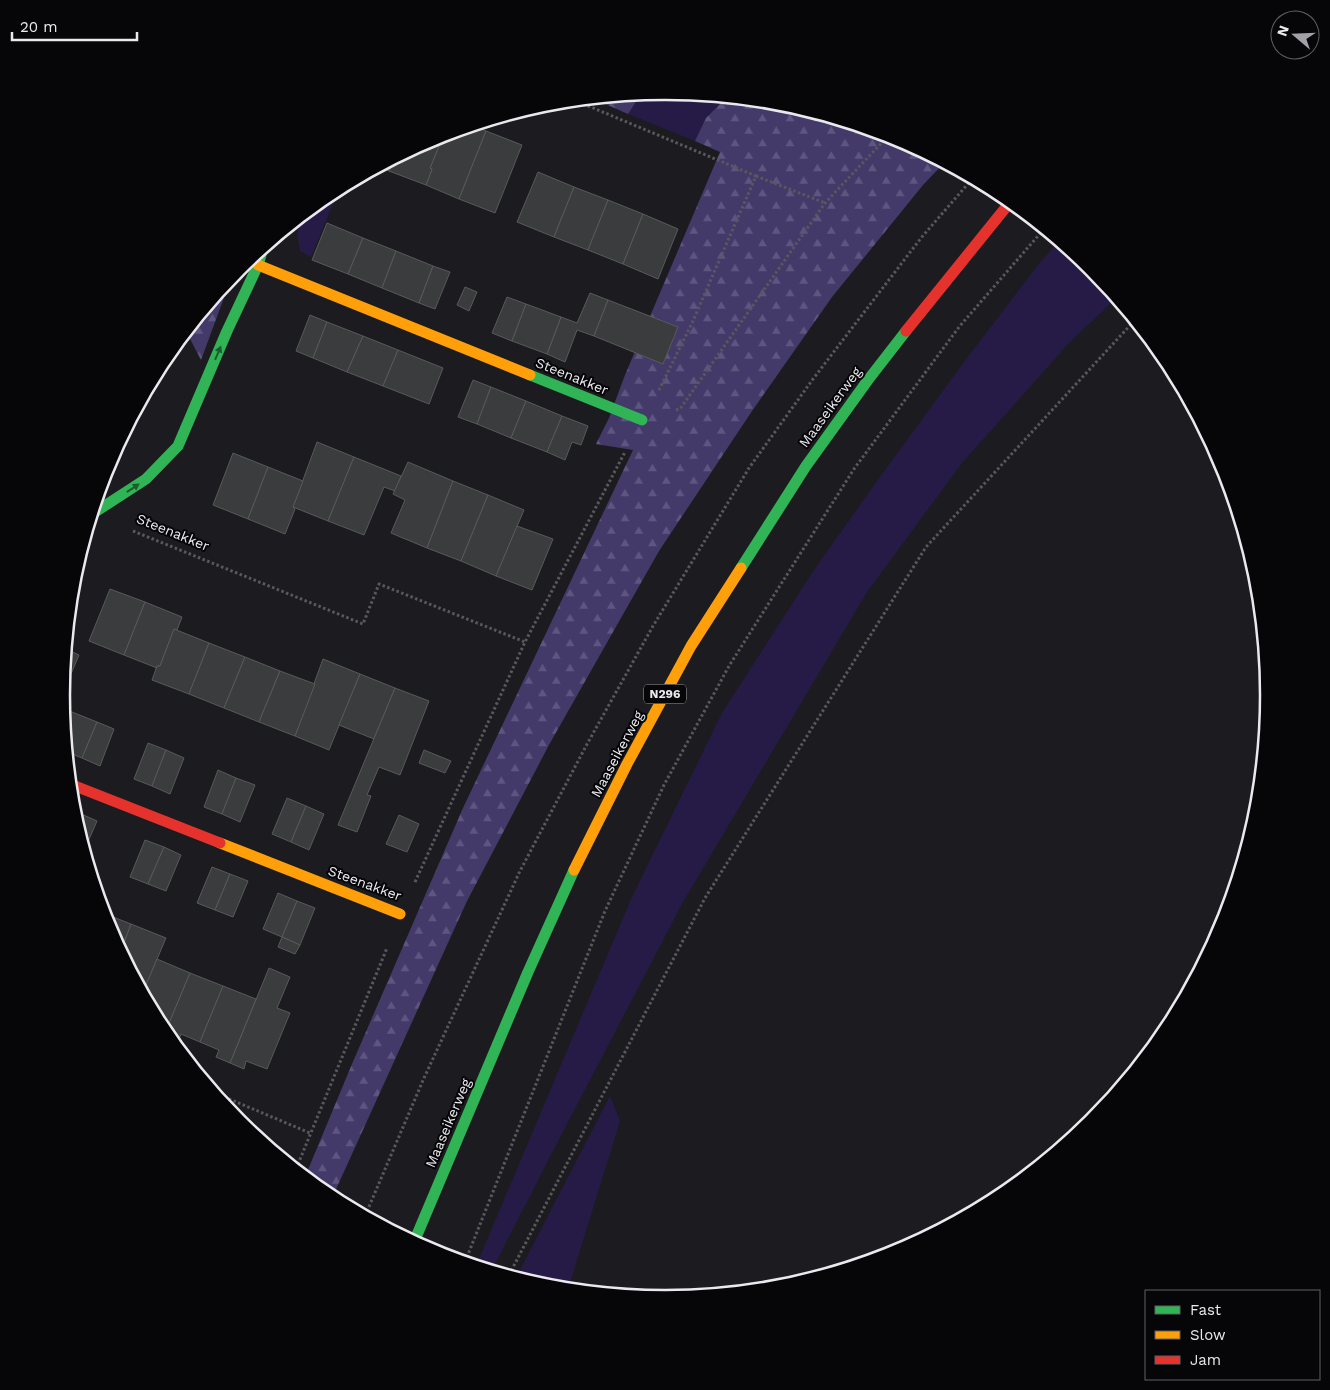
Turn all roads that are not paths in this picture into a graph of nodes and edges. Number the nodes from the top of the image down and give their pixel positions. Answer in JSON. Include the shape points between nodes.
{"nodes":[{"id":1,"x":1006,"y":207,"type":"edge"},
{"id":2,"x":260,"y":260,"type":"edge"},
{"id":3,"x":258,"y":265,"type":"junction"},
{"id":4,"x":642,"y":420,"type":"road end"},
{"id":5,"x":101,"y":508,"type":"edge"},
{"id":6,"x":77,"y":787,"type":"edge"},
{"id":7,"x":400,"y":914,"type":"road end"},
{"id":8,"x":417,"y":1236,"type":"edge"}],
"edges":[{"from":1,"to":8,"type":"main road","name":"Maaseikerweg","number":"N296","via":[[932,296],[806,466],[691,646],[566,887]]},
{"from":2,"to":3,"type":"main road"},
{"from":3,"to":4,"type":"main road","name":"Steenakker"},
{"from":5,"to":3,"type":"main road","one_way":true,"via":[[146,479],[178,446]]},
{"from":6,"to":7,"type":"main road","name":"Steenakker"}]}
